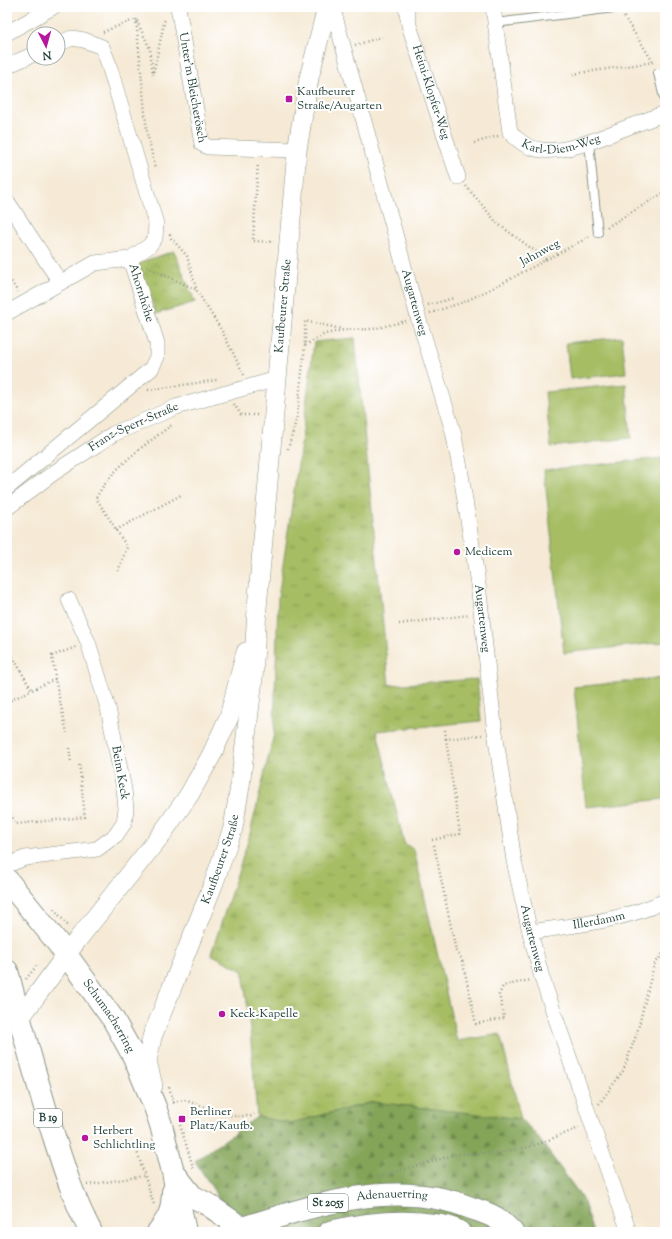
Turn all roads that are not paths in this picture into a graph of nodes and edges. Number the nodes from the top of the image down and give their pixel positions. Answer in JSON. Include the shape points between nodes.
{"nodes":[{"id":1,"x":53,"y":7,"type":"edge"},
{"id":2,"x":406,"y":7,"type":"edge"},
{"id":3,"x":493,"y":7,"type":"edge"},
{"id":4,"x":620,"y":7,"type":"edge"},
{"id":5,"x":327,"y":8,"type":"edge"},
{"id":6,"x":172,"y":10,"type":"edge"},
{"id":7,"x":496,"y":23,"type":"junction"},
{"id":8,"x":7,"y":33,"type":"edge"},
{"id":9,"x":66,"y":41,"type":"edge"},
{"id":10,"x":26,"y":58,"type":"edge"},
{"id":11,"x":7,"y":66,"type":"edge"},
{"id":12,"x":658,"y":73,"type":"road end"},
{"id":13,"x":665,"y":102,"type":"edge"},
{"id":14,"x":665,"y":113,"type":"edge"},
{"id":15,"x":589,"y":142,"type":"junction"},
{"id":16,"x":297,"y":150,"type":"junction"},
{"id":17,"x":458,"y":177,"type":"road end"},
{"id":18,"x":7,"y":201,"type":"edge"},
{"id":19,"x":598,"y":232,"type":"road end"},
{"id":20,"x":130,"y":258,"type":"junction"},
{"id":21,"x":60,"y":282,"type":"junction"},
{"id":22,"x":7,"y":313,"type":"edge"},
{"id":23,"x":277,"y":379,"type":"junction"},
{"id":24,"x":7,"y":488,"type":"edge"},
{"id":25,"x":7,"y":508,"type":"edge"},
{"id":26,"x":69,"y":600,"type":"dead end"},
{"id":27,"x":257,"y":608,"type":"junction"},
{"id":28,"x":7,"y":865,"type":"edge"},
{"id":29,"x":7,"y":880,"type":"edge"},
{"id":30,"x":662,"y":903,"type":"edge"},
{"id":31,"x":530,"y":932,"type":"junction"},
{"id":32,"x":64,"y":941,"type":"junction"},
{"id":33,"x":9,"y":978,"type":"edge"},
{"id":34,"x":20,"y":1018,"type":"junction"},
{"id":35,"x":154,"y":1104,"type":"junction"},
{"id":36,"x":174,"y":1172,"type":"junction"},
{"id":37,"x":86,"y":1227,"type":"edge"},
{"id":38,"x":160,"y":1229,"type":"edge"},
{"id":39,"x":237,"y":1230,"type":"edge"},
{"id":40,"x":104,"y":1232,"type":"edge"},
{"id":41,"x":185,"y":1232,"type":"edge"},
{"id":42,"x":330,"y":1232,"type":"edge"},
{"id":43,"x":459,"y":1232,"type":"edge"},
{"id":44,"x":512,"y":1232,"type":"edge"},
{"id":45,"x":629,"y":1232,"type":"edge"}],
"edges":[{"from":1,"to":8,"type":"street"},
{"from":2,"to":17,"type":"street","name":"Heini-Klopfer-Weg","via":[[409,26]]},
{"from":3,"to":7,"type":"street","name":"Karl-Diem-Weg"},
{"from":4,"to":7,"type":"lane"},
{"from":5,"to":16,"type":"street","name":"Kaufbeurer Straße","via":[[309,78]]},
{"from":5,"to":31,"type":"street","name":"Augartenweg","via":[[334,13],[417,313],[453,431],[481,613],[514,861]]},
{"from":6,"to":16,"type":"street","name":"Unter'm Bleicherösch","via":[[202,144],[208,147]]},
{"from":7,"to":15,"type":"street","name":"Karl-Diem-Weg","via":[[510,132],[517,140],[542,151],[569,148]]},
{"from":9,"to":20,"type":"street","name":"Ahornhöhe","via":[[72,38],[84,40],[102,47],[156,224],[155,238],[149,246]]},
{"from":10,"to":11,"type":"street"},
{"from":12,"to":13,"type":"lane"},
{"from":14,"to":15,"type":"street","name":"Karl-Diem-Weg"},
{"from":15,"to":19,"type":"lane"},
{"from":16,"to":23,"type":"street","name":"Kaufbeurer Straße"},
{"from":18,"to":21,"type":"street"},
{"from":20,"to":21,"type":"street","via":[[95,263]]},
{"from":20,"to":24,"type":"street","name":"Ahornhöhe","via":[[157,343],[157,357],[151,369]]},
{"from":21,"to":22,"type":"street"},
{"from":23,"to":25,"type":"street","name":"Franz-Sperr-Straße","via":[[176,407],[113,434],[52,474]]},
{"from":23,"to":27,"type":"street","name":"Kaufbeurer Straße"},
{"from":26,"to":28,"type":"street","name":"Beim Keck","via":[[88,642],[110,715],[124,789],[124,823],[116,835],[97,849],[25,858]]},
{"from":27,"to":32,"type":"street","name":"Kaufbeurer Straße","via":[[228,717],[211,756],[189,795],[161,835],[78,939]]},
{"from":27,"to":35,"type":"street","name":"Kaufbeurer Straße","via":[[253,679],[240,786],[232,828],[213,884],[152,1038],[147,1061],[153,1082]]},
{"from":29,"to":32,"type":"main road","name":"Schumacherring"},
{"from":30,"to":31,"type":"street","name":"Illerdamm","via":[[628,915]]},
{"from":31,"to":45,"type":"street","name":"Augartenweg","via":[[542,978]]},
{"from":32,"to":34,"type":"street","name":"Kaufbeurer Straße"},
{"from":32,"to":35,"type":"main road","name":"Schumacherring","via":[[134,1057]]},
{"from":33,"to":34,"type":"main road"},
{"from":34,"to":37,"type":"main road","number":"B 19","via":[[44,1104]]},
{"from":35,"to":36,"type":"main road","name":"Schumacherring"},
{"from":36,"to":38,"type":"main road","via":[[172,1207],[169,1217]]},
{"from":36,"to":39,"type":"main road","via":[[192,1196],[207,1204]]},
{"from":36,"to":41,"type":"main road"},
{"from":37,"to":40,"type":"main road"},
{"from":39,"to":44,"type":"main road","name":"Adenauerring","number":"St 2055","via":[[334,1201],[417,1194],[456,1201],[498,1219]]},
{"from":42,"to":43,"type":"main road","name":"Adenauerring","number":"St 2055","via":[[375,1224],[413,1222],[452,1228]]}]}
